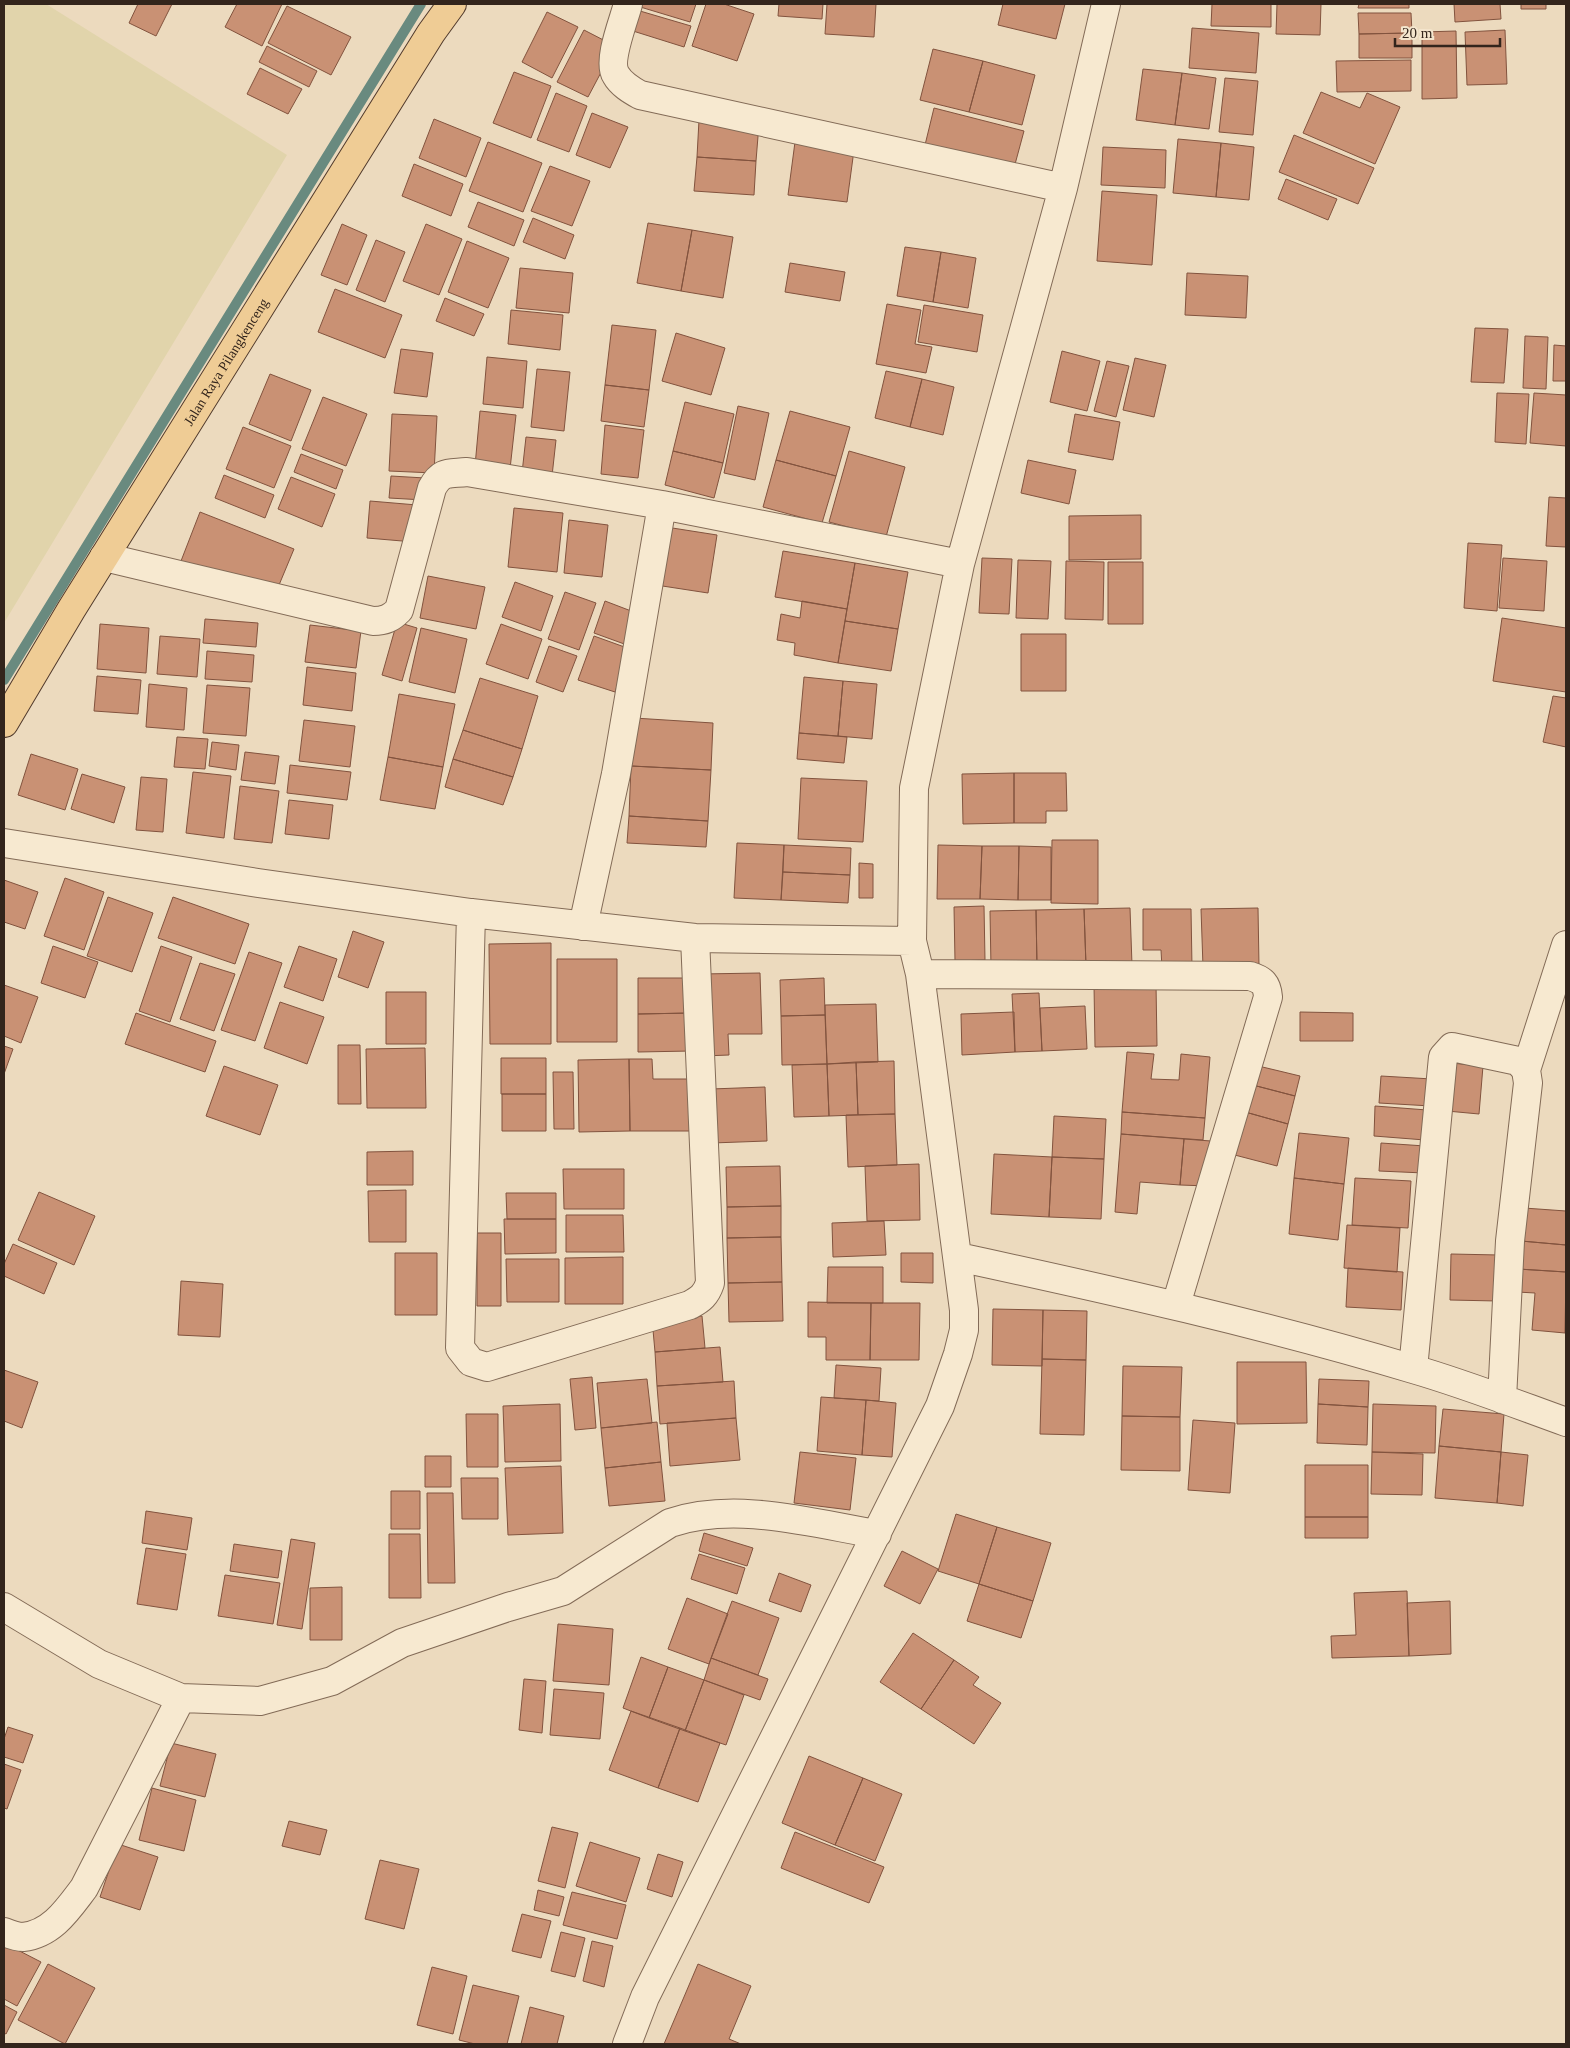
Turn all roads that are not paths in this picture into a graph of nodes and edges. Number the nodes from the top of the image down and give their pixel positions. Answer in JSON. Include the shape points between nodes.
{"nodes":[{"id":1,"x":452,"y":4,"type":"edge"},
{"id":2,"x":628,"y":4,"type":"edge"},
{"id":3,"x":1106,"y":4,"type":"edge"},
{"id":4,"x":1063,"y":188,"type":"junction"},
{"id":5,"x":662,"y":505,"type":"junction"},
{"id":6,"x":104,"y":557,"type":"junction"},
{"id":7,"x":960,"y":564,"type":"junction"},
{"id":8,"x":4,"y":723,"type":"edge"},
{"id":9,"x":4,"y":844,"type":"edge"},
{"id":10,"x":471,"y":913,"type":"junction"},
{"id":11,"x":583,"y":926,"type":"junction"},
{"id":12,"x":695,"y":938,"type":"junction"},
{"id":13,"x":912,"y":941,"type":"junction"},
{"id":14,"x":1566,"y":945,"type":"edge"},
{"id":15,"x":920,"y":974,"type":"junction"},
{"id":16,"x":1526,"y":1070,"type":"junction"},
{"id":17,"x":958,"y":1257,"type":"junction"},
{"id":18,"x":1176,"y":1305,"type":"junction"},
{"id":19,"x":1413,"y":1369,"type":"junction"},
{"id":20,"x":1502,"y":1399,"type":"junction"},
{"id":21,"x":1566,"y":1422,"type":"edge"},
{"id":22,"x":877,"y":1534,"type":"junction"},
{"id":23,"x":4,"y":1607,"type":"edge"},
{"id":24,"x":181,"y":1698,"type":"junction"},
{"id":25,"x":4,"y":1932,"type":"edge"},
{"id":26,"x":627,"y":2044,"type":"edge"}],
"edges":[{"from":1,"to":6,"type":"main road","name":"Jalan Raya Pilangkenceng"},
{"from":2,"to":4,"type":"street","via":[[612,64],[615,75],[640,95]]},
{"from":3,"to":4,"type":"street"},
{"from":4,"to":7,"type":"street"},
{"from":5,"to":6,"type":"street","via":[[467,472],[444,474],[438,477],[432,488],[399,610],[382,621]]},
{"from":5,"to":7,"type":"street"},
{"from":5,"to":11,"type":"street","via":[[616,774]]},
{"from":6,"to":8,"type":"main road","name":"Jalan Raya Pilangkenceng"},
{"from":7,"to":13,"type":"street","via":[[914,788]]},
{"from":9,"to":10,"type":"street"},
{"from":10,"to":11,"type":"street"},
{"from":10,"to":12,"type":"street","via":[[460,1348],[472,1362],[487,1367],[690,1305],[707,1291],[710,1283]]},
{"from":11,"to":12,"type":"street"},
{"from":12,"to":13,"type":"street"},
{"from":13,"to":15,"type":"street"},
{"from":14,"to":16,"type":"street"},
{"from":15,"to":17,"type":"street"},
{"from":15,"to":18,"type":"street","via":[[1250,976],[1261,979],[1267,987],[1268,997]]},
{"from":16,"to":19,"type":"street","via":[[1518,1061],[1452,1047],[1443,1056]]},
{"from":16,"to":20,"type":"street","via":[[1528,1083],[1510,1241]]},
{"from":17,"to":18,"type":"street"},
{"from":17,"to":22,"type":"street","via":[[964,1310],[964,1330],[958,1354],[940,1406]]},
{"from":18,"to":19,"type":"street"},
{"from":19,"to":20,"type":"street"},
{"from":20,"to":21,"type":"street"},
{"from":22,"to":24,"type":"street","via":[[750,1513],[688,1517],[670,1523],[563,1592],[402,1643],[332,1681],[260,1701]]},
{"from":22,"to":26,"type":"street","via":[[645,1997]]},
{"from":23,"to":24,"type":"street","via":[[99,1664]]},
{"from":24,"to":25,"type":"street","via":[[84,1888],[63,1916],[48,1929],[22,1937]]}]}
